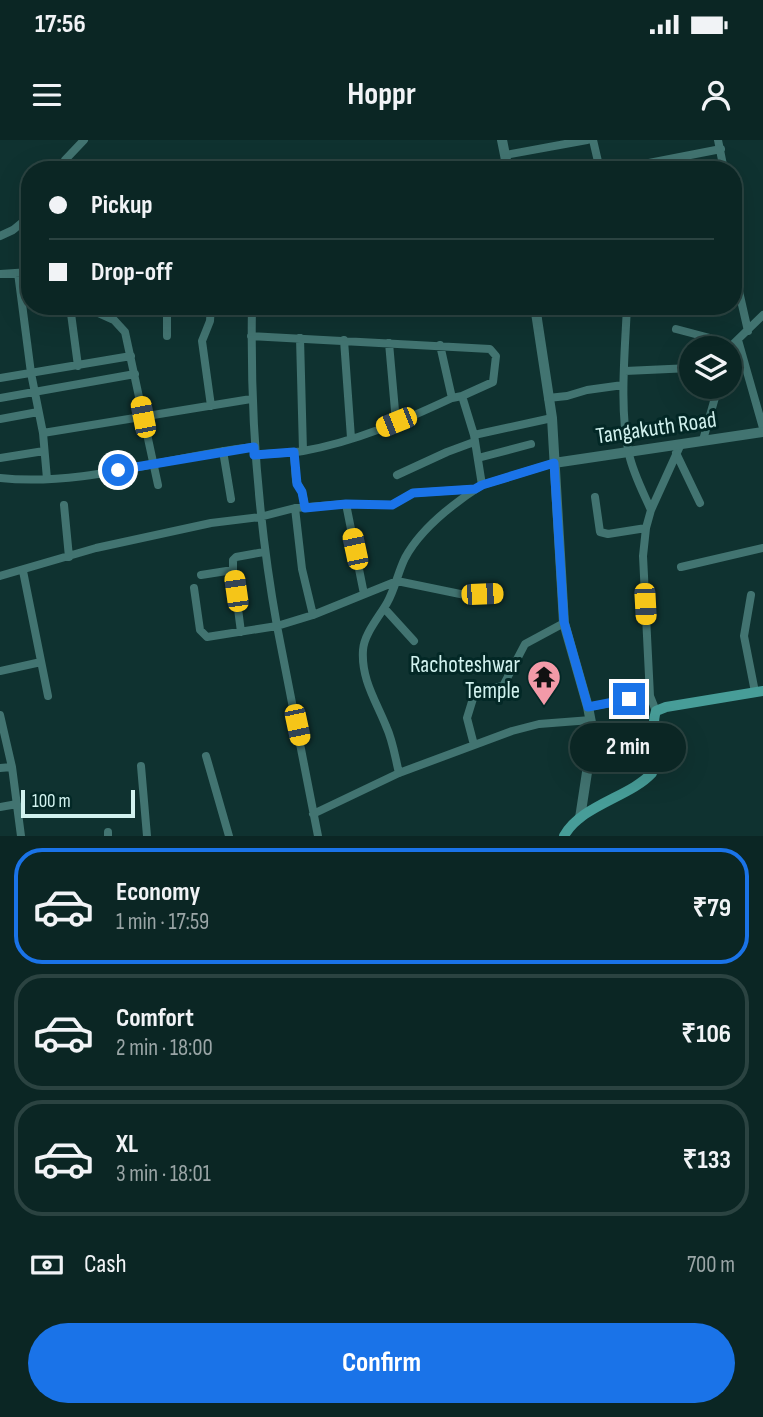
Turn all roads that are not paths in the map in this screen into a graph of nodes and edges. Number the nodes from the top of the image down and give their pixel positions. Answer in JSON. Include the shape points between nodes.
{"nodes":[{"id":1,"x":84,"y":140,"type":"edge"},
{"id":2,"x":502,"y":140,"type":"edge"},
{"id":3,"x":587,"y":140,"type":"edge"},
{"id":4,"x":593,"y":140,"type":"edge"},
{"id":5,"x":720,"y":145,"type":"edge"},
{"id":6,"x":505,"y":155,"type":"junction"},
{"id":7,"x":65,"y":161,"type":"edge"},
{"id":8,"x":506,"y":161,"type":"edge"},
{"id":9,"x":598,"y":161,"type":"edge"},
{"id":10,"x":652,"y":161,"type":"edge"},
{"id":11,"x":21,"y":223,"type":"edge"},
{"id":12,"x":0,"y":236,"type":"edge"},
{"id":13,"x":18,"y":273,"type":"junction"},
{"id":14,"x":21,"y":273,"type":"edge"},
{"id":15,"x":0,"y":274,"type":"edge"},
{"id":16,"x":21,"y":298,"type":"edge"},
{"id":17,"x":742,"y":305,"type":"edge"},
{"id":18,"x":23,"y":315,"type":"edge"},
{"id":19,"x":71,"y":315,"type":"edge"},
{"id":20,"x":100,"y":315,"type":"edge"},
{"id":21,"x":167,"y":315,"type":"edge"},
{"id":22,"x":210,"y":315,"type":"edge"},
{"id":23,"x":252,"y":315,"type":"edge"},
{"id":24,"x":537,"y":315,"type":"edge"},
{"id":25,"x":627,"y":315,"type":"edge"},
{"id":26,"x":763,"y":315,"type":"edge"},
{"id":27,"x":676,"y":329,"type":"dead end"},
{"id":28,"x":748,"y":331,"type":"junction"},
{"id":29,"x":167,"y":336,"type":"dead end"},
{"id":30,"x":251,"y":336,"type":"junction"},
{"id":31,"x":702,"y":336,"type":"edge"},
{"id":32,"x":742,"y":336,"type":"edge"},
{"id":33,"x":300,"y":338,"type":"junction"},
{"id":34,"x":344,"y":340,"type":"junction"},
{"id":35,"x":389,"y":343,"type":"junction"},
{"id":36,"x":440,"y":345,"type":"junction"},
{"id":37,"x":742,"y":354,"type":"edge"},
{"id":38,"x":131,"y":356,"type":"junction"},
{"id":39,"x":78,"y":366,"type":"junction"},
{"id":40,"x":679,"y":369,"type":"edge"},
{"id":41,"x":625,"y":371,"type":"junction"},
{"id":42,"x":30,"y":373,"type":"junction"},
{"id":43,"x":135,"y":374,"type":"junction"},
{"id":44,"x":0,"y":378,"type":"edge"},
{"id":45,"x":623,"y":385,"type":"junction"},
{"id":46,"x":34,"y":392,"type":"junction"},
{"id":47,"x":462,"y":396,"type":"junction"},
{"id":48,"x":0,"y":398,"type":"edge"},
{"id":49,"x":452,"y":398,"type":"junction"},
{"id":50,"x":548,"y":398,"type":"junction"},
{"id":51,"x":251,"y":399,"type":"junction"},
{"id":52,"x":715,"y":399,"type":"edge"},
{"id":53,"x":211,"y":406,"type":"junction"},
{"id":54,"x":38,"y":412,"type":"junction"},
{"id":55,"x":143,"y":417,"type":"junction"},
{"id":56,"x":552,"y":418,"type":"junction"},
{"id":57,"x":0,"y":419,"type":"edge"},
{"id":58,"x":396,"y":422,"type":"junction"},
{"id":59,"x":763,"y":430,"type":"edge"},
{"id":60,"x":43,"y":433,"type":"junction"},
{"id":61,"x":351,"y":438,"type":"junction"},
{"id":62,"x":474,"y":439,"type":"junction"},
{"id":63,"x":703,"y":440,"type":"junction"},
{"id":64,"x":531,"y":444,"type":"dead end"},
{"id":65,"x":628,"y":450,"type":"junction"},
{"id":66,"x":678,"y":450,"type":"junction"},
{"id":67,"x":44,"y":451,"type":"junction"},
{"id":68,"x":223,"y":451,"type":"junction"},
{"id":69,"x":254,"y":451,"type":"junction"},
{"id":70,"x":298,"y":451,"type":"junction"},
{"id":71,"x":0,"y":458,"type":"edge"},
{"id":72,"x":478,"y":458,"type":"junction"},
{"id":73,"x":153,"y":463,"type":"junction"},
{"id":74,"x":554,"y":463,"type":"junction"},
{"id":75,"x":397,"y":475,"type":"dead end"},
{"id":76,"x":0,"y":478,"type":"edge"},
{"id":77,"x":47,"y":479,"type":"junction"},
{"id":78,"x":158,"y":485,"type":"dead end"},
{"id":79,"x":479,"y":487,"type":"junction"},
{"id":80,"x":595,"y":497,"type":"dead end"},
{"id":81,"x":232,"y":499,"type":"dead end"},
{"id":82,"x":700,"y":503,"type":"dead end"},
{"id":83,"x":346,"y":504,"type":"junction"},
{"id":84,"x":64,"y":505,"type":"dead end"},
{"id":85,"x":295,"y":508,"type":"junction"},
{"id":86,"x":305,"y":508,"type":"junction"},
{"id":87,"x":651,"y":510,"type":"junction"},
{"id":88,"x":260,"y":517,"type":"junction"},
{"id":89,"x":646,"y":528,"type":"junction"},
{"id":90,"x":763,"y":548,"type":"edge"},
{"id":91,"x":264,"y":552,"type":"junction"},
{"id":92,"x":69,"y":557,"type":"junction"},
{"id":93,"x":681,"y":567,"type":"dead end"},
{"id":94,"x":233,"y":570,"type":"junction"},
{"id":95,"x":23,"y":571,"type":"junction"},
{"id":96,"x":201,"y":575,"type":"dead end"},
{"id":97,"x":0,"y":576,"type":"edge"},
{"id":98,"x":397,"y":581,"type":"junction"},
{"id":99,"x":194,"y":588,"type":"dead end"},
{"id":100,"x":365,"y":594,"type":"junction"},
{"id":101,"x":499,"y":594,"type":"dead end"},
{"id":102,"x":751,"y":595,"type":"dead end"},
{"id":103,"x":384,"y":608,"type":"junction"},
{"id":104,"x":313,"y":615,"type":"junction"},
{"id":105,"x":564,"y":622,"type":"junction"},
{"id":106,"x":277,"y":626,"type":"junction"},
{"id":107,"x":242,"y":632,"type":"junction"},
{"id":108,"x":414,"y":641,"type":"dead end"},
{"id":109,"x":41,"y":662,"type":"junction"},
{"id":110,"x":0,"y":671,"type":"edge"},
{"id":111,"x":759,"y":691,"type":"edge"},
{"id":112,"x":650,"y":695,"type":"junction"},
{"id":113,"x":48,"y":696,"type":"dead end"},
{"id":114,"x":588,"y":707,"type":"junction"},
{"id":115,"x":656,"y":711,"type":"junction"},
{"id":116,"x":0,"y":716,"type":"edge"},
{"id":117,"x":591,"y":720,"type":"junction"},
{"id":118,"x":474,"y":745,"type":"junction"},
{"id":119,"x":206,"y":756,"type":"dead end"},
{"id":120,"x":12,"y":766,"type":"junction"},
{"id":121,"x":141,"y":766,"type":"dead end"},
{"id":122,"x":0,"y":768,"type":"edge"},
{"id":123,"x":399,"y":773,"type":"junction"},
{"id":124,"x":17,"y":804,"type":"junction"},
{"id":125,"x":0,"y":807,"type":"edge"},
{"id":126,"x":313,"y":814,"type":"junction"},
{"id":127,"x":580,"y":818,"type":"junction"},
{"id":128,"x":21,"y":836,"type":"edge"},
{"id":129,"x":147,"y":836,"type":"edge"},
{"id":130,"x":229,"y":836,"type":"edge"},
{"id":131,"x":318,"y":836,"type":"edge"},
{"id":132,"x":564,"y":836,"type":"edge"}],
"edges":[{"from":1,"to":7,"type":"street"},
{"from":2,"to":6,"type":"street"},
{"from":3,"to":6,"type":"street"},
{"from":4,"to":9,"type":"street"},
{"from":5,"to":10,"type":"street"},
{"from":6,"to":8,"type":"street"},
{"from":11,"to":12,"type":"street"},
{"from":13,"to":14,"type":"street"},
{"from":13,"to":15,"type":"street"},
{"from":13,"to":16,"type":"street"},
{"from":17,"to":28,"type":"street"},
{"from":18,"to":42,"type":"street"},
{"from":19,"to":39,"type":"street"},
{"from":20,"to":38,"type":"street","via":[[121,326]]},
{"from":21,"to":29,"type":"street"},
{"from":22,"to":53,"type":"street","via":[[202,341]]},
{"from":23,"to":30,"type":"street"},
{"from":24,"to":50,"type":"street"},
{"from":25,"to":41,"type":"street"},
{"from":26,"to":28,"type":"street"},
{"from":27,"to":31,"type":"street"},
{"from":28,"to":32,"type":"street"},
{"from":30,"to":33,"type":"street"},
{"from":30,"to":51,"type":"street"},
{"from":33,"to":34,"type":"street"},
{"from":33,"to":70,"type":"street"},
{"from":34,"to":35,"type":"street"},
{"from":34,"to":61,"type":"street"},
{"from":35,"to":36,"type":"street"},
{"from":35,"to":58,"type":"street"},
{"from":36,"to":47,"type":"street","via":[[494,351],[493,382]]},
{"from":36,"to":49,"type":"street"},
{"from":37,"to":59,"type":"street"},
{"from":38,"to":39,"type":"street"},
{"from":38,"to":43,"type":"street"},
{"from":39,"to":42,"type":"street"},
{"from":40,"to":41,"type":"street"},
{"from":41,"to":45,"type":"street"},
{"from":42,"to":44,"type":"street"},
{"from":42,"to":46,"type":"street"},
{"from":43,"to":46,"type":"street"},
{"from":43,"to":55,"type":"street"},
{"from":45,"to":50,"type":"street"},
{"from":45,"to":65,"type":"street"},
{"from":46,"to":48,"type":"street"},
{"from":46,"to":54,"type":"street"},
{"from":47,"to":49,"type":"street"},
{"from":47,"to":62,"type":"street"},
{"from":49,"to":58,"type":"street"},
{"from":50,"to":56,"type":"street"},
{"from":51,"to":53,"type":"street"},
{"from":51,"to":69,"type":"street"},
{"from":52,"to":63,"type":"street"},
{"from":53,"to":55,"type":"street"},
{"from":54,"to":57,"type":"street"},
{"from":54,"to":60,"type":"street"},
{"from":55,"to":60,"type":"street"},
{"from":55,"to":73,"type":"street"},
{"from":56,"to":62,"type":"street"},
{"from":56,"to":74,"type":"street"},
{"from":58,"to":61,"type":"street"},
{"from":59,"to":63,"type":"street","name":"Tangakuth Road"},
{"from":60,"to":67,"type":"street"},
{"from":61,"to":70,"type":"street"},
{"from":62,"to":72,"type":"street"},
{"from":62,"to":75,"type":"street"},
{"from":63,"to":66,"type":"street","name":"Tangakuth Road"},
{"from":64,"to":72,"type":"street"},
{"from":65,"to":66,"type":"street","name":"Tangakuth Road"},
{"from":65,"to":74,"type":"street","name":"Tangakuth Road"},
{"from":65,"to":87,"type":"street"},
{"from":66,"to":82,"type":"street"},
{"from":66,"to":87,"type":"street"},
{"from":67,"to":71,"type":"street"},
{"from":67,"to":77,"type":"street"},
{"from":68,"to":69,"type":"street"},
{"from":68,"to":73,"type":"street"},
{"from":68,"to":81,"type":"street"},
{"from":69,"to":70,"type":"street"},
{"from":69,"to":88,"type":"street"},
{"from":70,"to":86,"type":"street","via":[[297,484]]},
{"from":72,"to":79,"type":"street"},
{"from":73,"to":77,"type":"street"},
{"from":73,"to":78,"type":"street"},
{"from":74,"to":79,"type":"street"},
{"from":74,"to":105,"type":"street"},
{"from":76,"to":77,"type":"street"},
{"from":79,"to":83,"type":"street","via":[[413,493],[392,505]]},
{"from":79,"to":98,"type":"street","via":[[417,540]]},
{"from":80,"to":89,"type":"street","via":[[598,528],[603,534]]},
{"from":83,"to":86,"type":"street"},
{"from":83,"to":100,"type":"street"},
{"from":84,"to":92,"type":"street"},
{"from":85,"to":86,"type":"street"},
{"from":85,"to":88,"type":"street"},
{"from":85,"to":104,"type":"street"},
{"from":87,"to":89,"type":"street"},
{"from":88,"to":91,"type":"street"},
{"from":88,"to":92,"type":"street","via":[[211,523]]},
{"from":89,"to":112,"type":"street","via":[[643,556]]},
{"from":90,"to":93,"type":"street"},
{"from":91,"to":94,"type":"street","via":[[236,557]]},
{"from":91,"to":106,"type":"street"},
{"from":92,"to":95,"type":"street"},
{"from":94,"to":96,"type":"street"},
{"from":94,"to":107,"type":"street"},
{"from":95,"to":97,"type":"street"},
{"from":95,"to":109,"type":"street"},
{"from":98,"to":100,"type":"street"},
{"from":98,"to":101,"type":"street","via":[[465,595]]},
{"from":98,"to":103,"type":"street"},
{"from":99,"to":107,"type":"street","via":[[203,635]]},
{"from":100,"to":104,"type":"street"},
{"from":102,"to":111,"type":"street","via":[[744,636]]},
{"from":103,"to":108,"type":"street"},
{"from":103,"to":123,"type":"street","via":[[366,638],[365,673]]},
{"from":104,"to":106,"type":"street"},
{"from":105,"to":114,"type":"street"},
{"from":105,"to":118,"type":"street","via":[[525,644],[503,686],[475,692],[467,718]]},
{"from":106,"to":107,"type":"street"},
{"from":106,"to":126,"type":"street"},
{"from":109,"to":110,"type":"street"},
{"from":109,"to":113,"type":"street"},
{"from":111,"to":115,"type":"main road"},
{"from":112,"to":114,"type":"street"},
{"from":112,"to":115,"type":"street"},
{"from":114,"to":117,"type":"street"},
{"from":115,"to":127,"type":"main road","via":[[652,773]]},
{"from":116,"to":120,"type":"street"},
{"from":117,"to":118,"type":"street","via":[[525,727]]},
{"from":117,"to":127,"type":"street"},
{"from":118,"to":123,"type":"street"},
{"from":119,"to":130,"type":"street"},
{"from":120,"to":122,"type":"street"},
{"from":120,"to":124,"type":"street"},
{"from":121,"to":129,"type":"street"},
{"from":123,"to":126,"type":"street"},
{"from":124,"to":125,"type":"street"},
{"from":124,"to":128,"type":"street"},
{"from":126,"to":131,"type":"street"},
{"from":127,"to":132,"type":"main road"}]}
